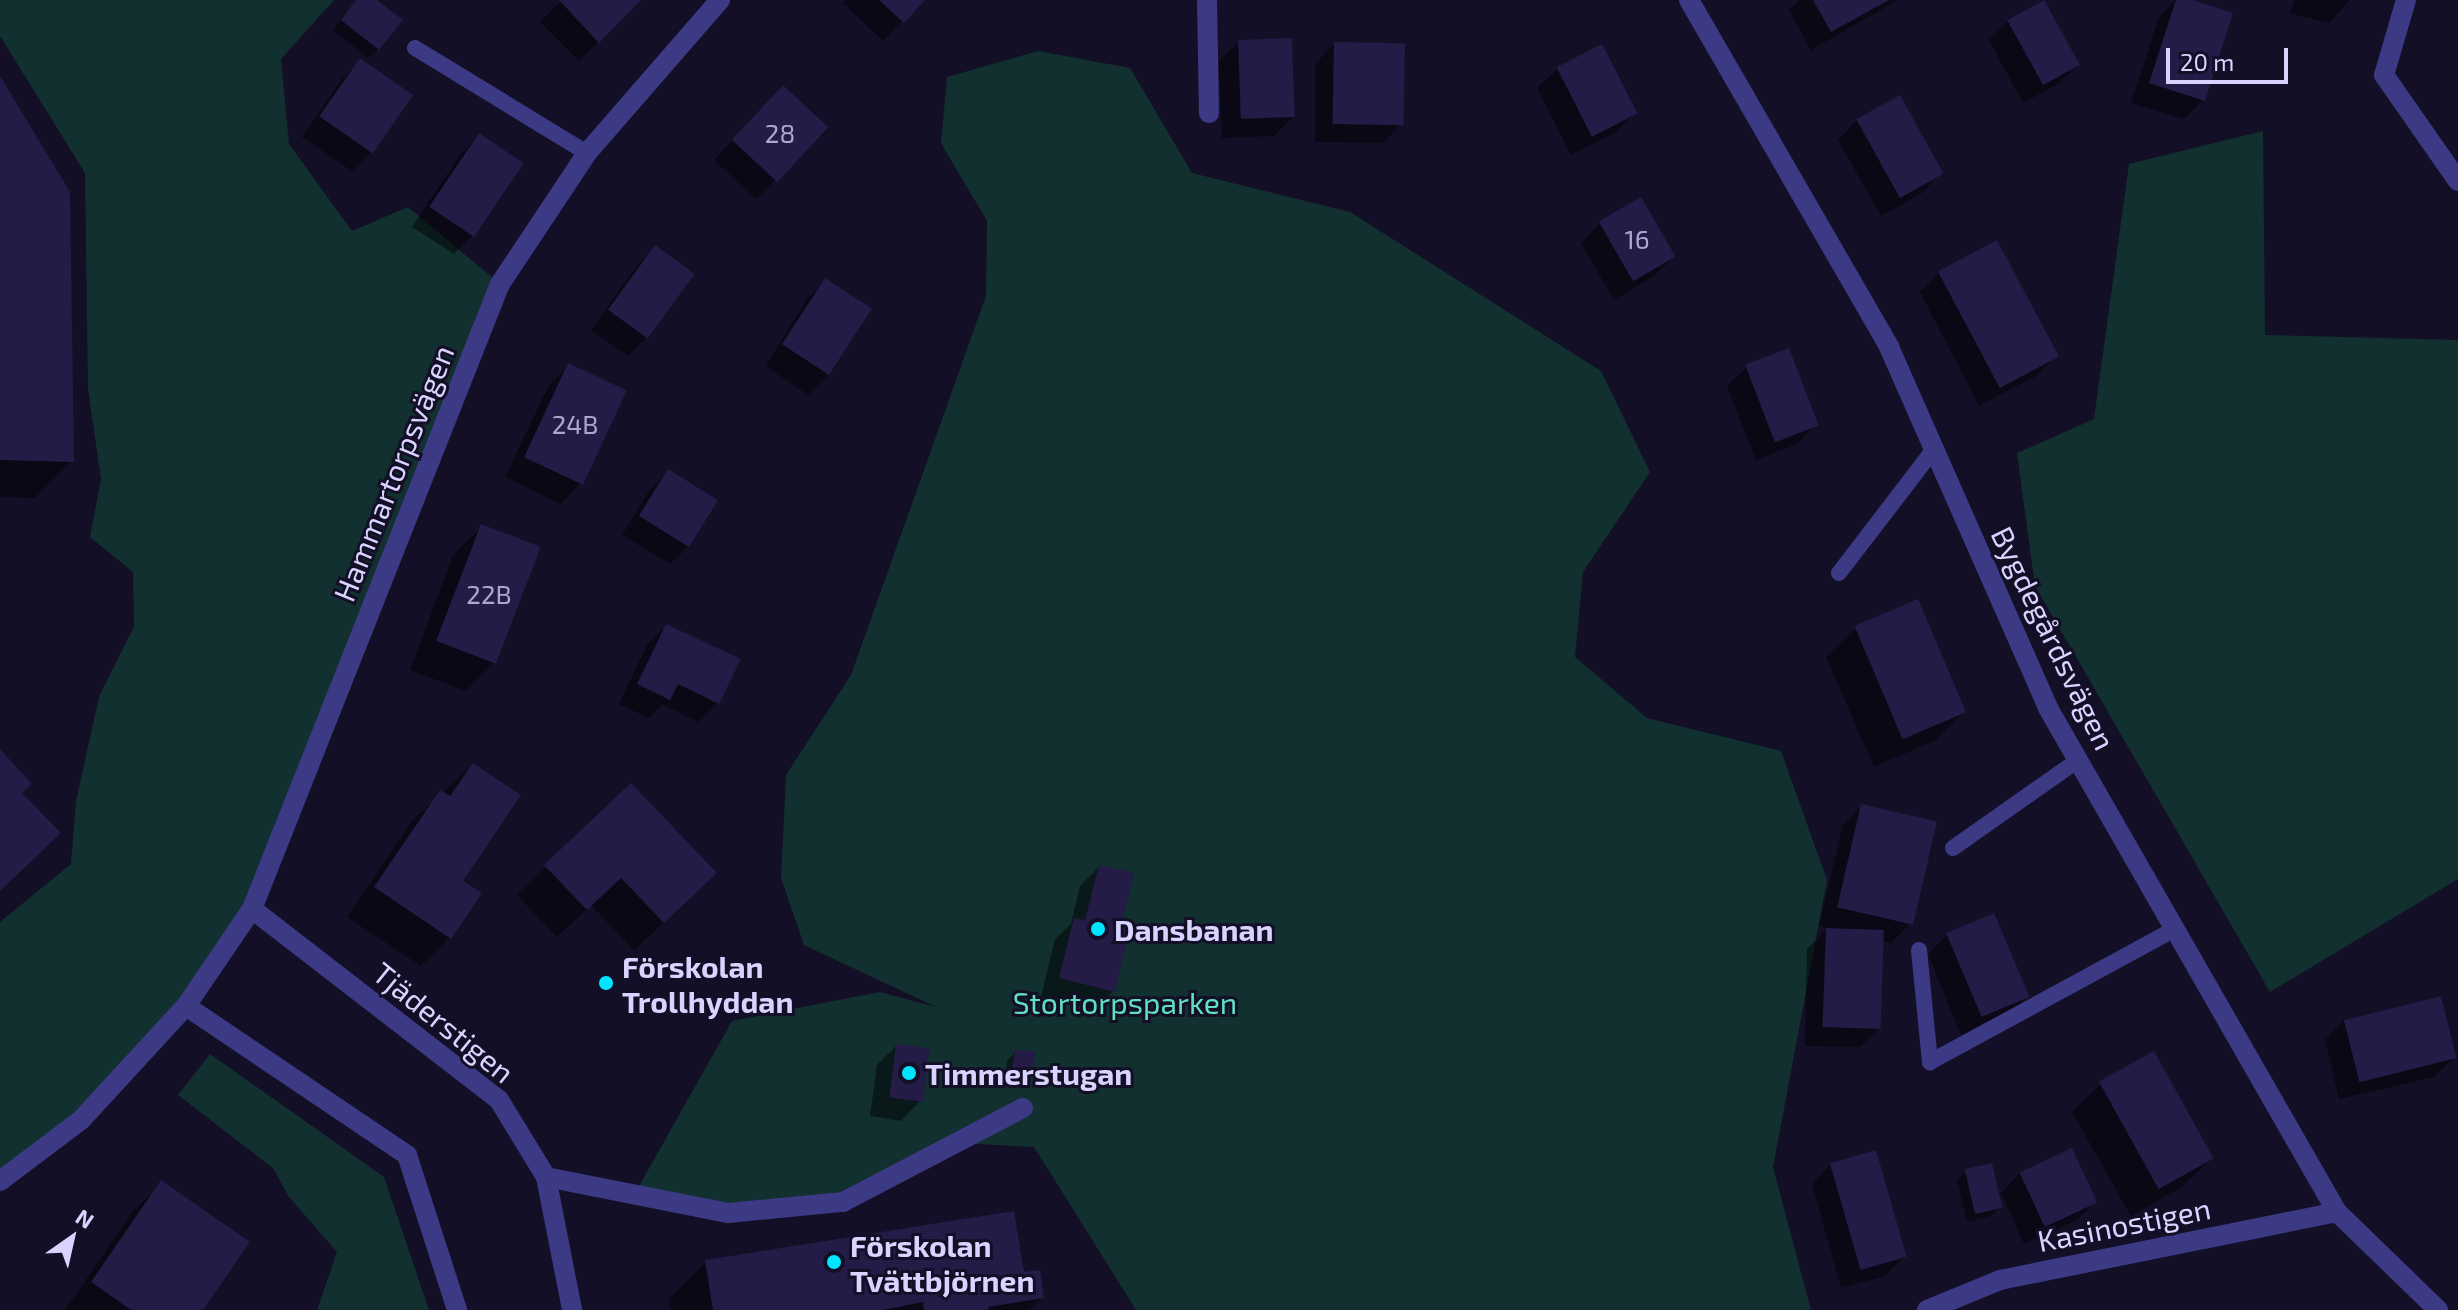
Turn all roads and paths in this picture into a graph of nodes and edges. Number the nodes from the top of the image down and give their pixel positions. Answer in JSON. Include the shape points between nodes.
{"nodes":[{"id":1,"x":720,"y":0,"type":"edge"},
{"id":2,"x":1207,"y":0,"type":"edge"},
{"id":3,"x":1689,"y":0,"type":"edge"},
{"id":4,"x":2406,"y":0,"type":"edge"},
{"id":5,"x":415,"y":48,"type":"dead end"},
{"id":6,"x":1209,"y":113,"type":"dead end"},
{"id":7,"x":587,"y":153,"type":"junction"},
{"id":8,"x":2458,"y":181,"type":"edge"},
{"id":9,"x":1934,"y":449,"type":"junction"},
{"id":10,"x":1839,"y":573,"type":"dead end"},
{"id":11,"x":2078,"y":760,"type":"junction"},
{"id":12,"x":1953,"y":848,"type":"dead end"},
{"id":13,"x":252,"y":909,"type":"junction"},
{"id":14,"x":2175,"y":929,"type":"junction"},
{"id":15,"x":1919,"y":950,"type":"dead end"},
{"id":16,"x":186,"y":1006,"type":"junction"},
{"id":17,"x":1023,"y":1108,"type":"dead end"},
{"id":18,"x":546,"y":1177,"type":"junction"},
{"id":19,"x":0,"y":1181,"type":"edge"},
{"id":20,"x":2337,"y":1212,"type":"junction"},
{"id":21,"x":457,"y":1310,"type":"edge"},
{"id":22,"x":572,"y":1310,"type":"edge"},
{"id":23,"x":1927,"y":1310,"type":"edge"},
{"id":24,"x":2438,"y":1310,"type":"edge"}],
"edges":[{"from":1,"to":7,"type":"street","name":"Hammartorpsvägen"},
{"from":2,"to":6,"type":"street"},
{"from":3,"to":9,"type":"street","name":"Bygdegårdsvägen","via":[[1889,347]]},
{"from":4,"to":8,"type":"street","via":[[2384,75]]},
{"from":5,"to":7,"type":"lane"},
{"from":7,"to":13,"type":"street","name":"Hammartorpsvägen","via":[[500,284]]},
{"from":9,"to":10,"type":"lane"},
{"from":9,"to":11,"type":"street","name":"Bygdegårdsvägen","via":[[2048,708]]},
{"from":11,"to":12,"type":"lane"},
{"from":11,"to":14,"type":"street","name":"Bygdegårdsvägen"},
{"from":13,"to":16,"type":"street","name":"Hammartorpsvägen"},
{"from":13,"to":18,"type":"street","name":"Tjäderstigen","via":[[499,1100]]},
{"from":14,"to":15,"type":"lane","via":[[1930,1062]]},
{"from":14,"to":20,"type":"street","name":"Bygdegårdsvägen"},
{"from":16,"to":19,"type":"street","name":"Hammartorpsvägen","via":[[81,1120]]},
{"from":16,"to":21,"type":"street","via":[[407,1155]]},
{"from":17,"to":18,"type":"street","via":[[843,1202],[728,1213]]},
{"from":18,"to":22,"type":"street","name":"Tjäderstigen"},
{"from":20,"to":23,"type":"street","name":"Kasinostigen","via":[[2000,1280]]},
{"from":20,"to":24,"type":"street","name":"Bygdegårdsvägen"}]}
